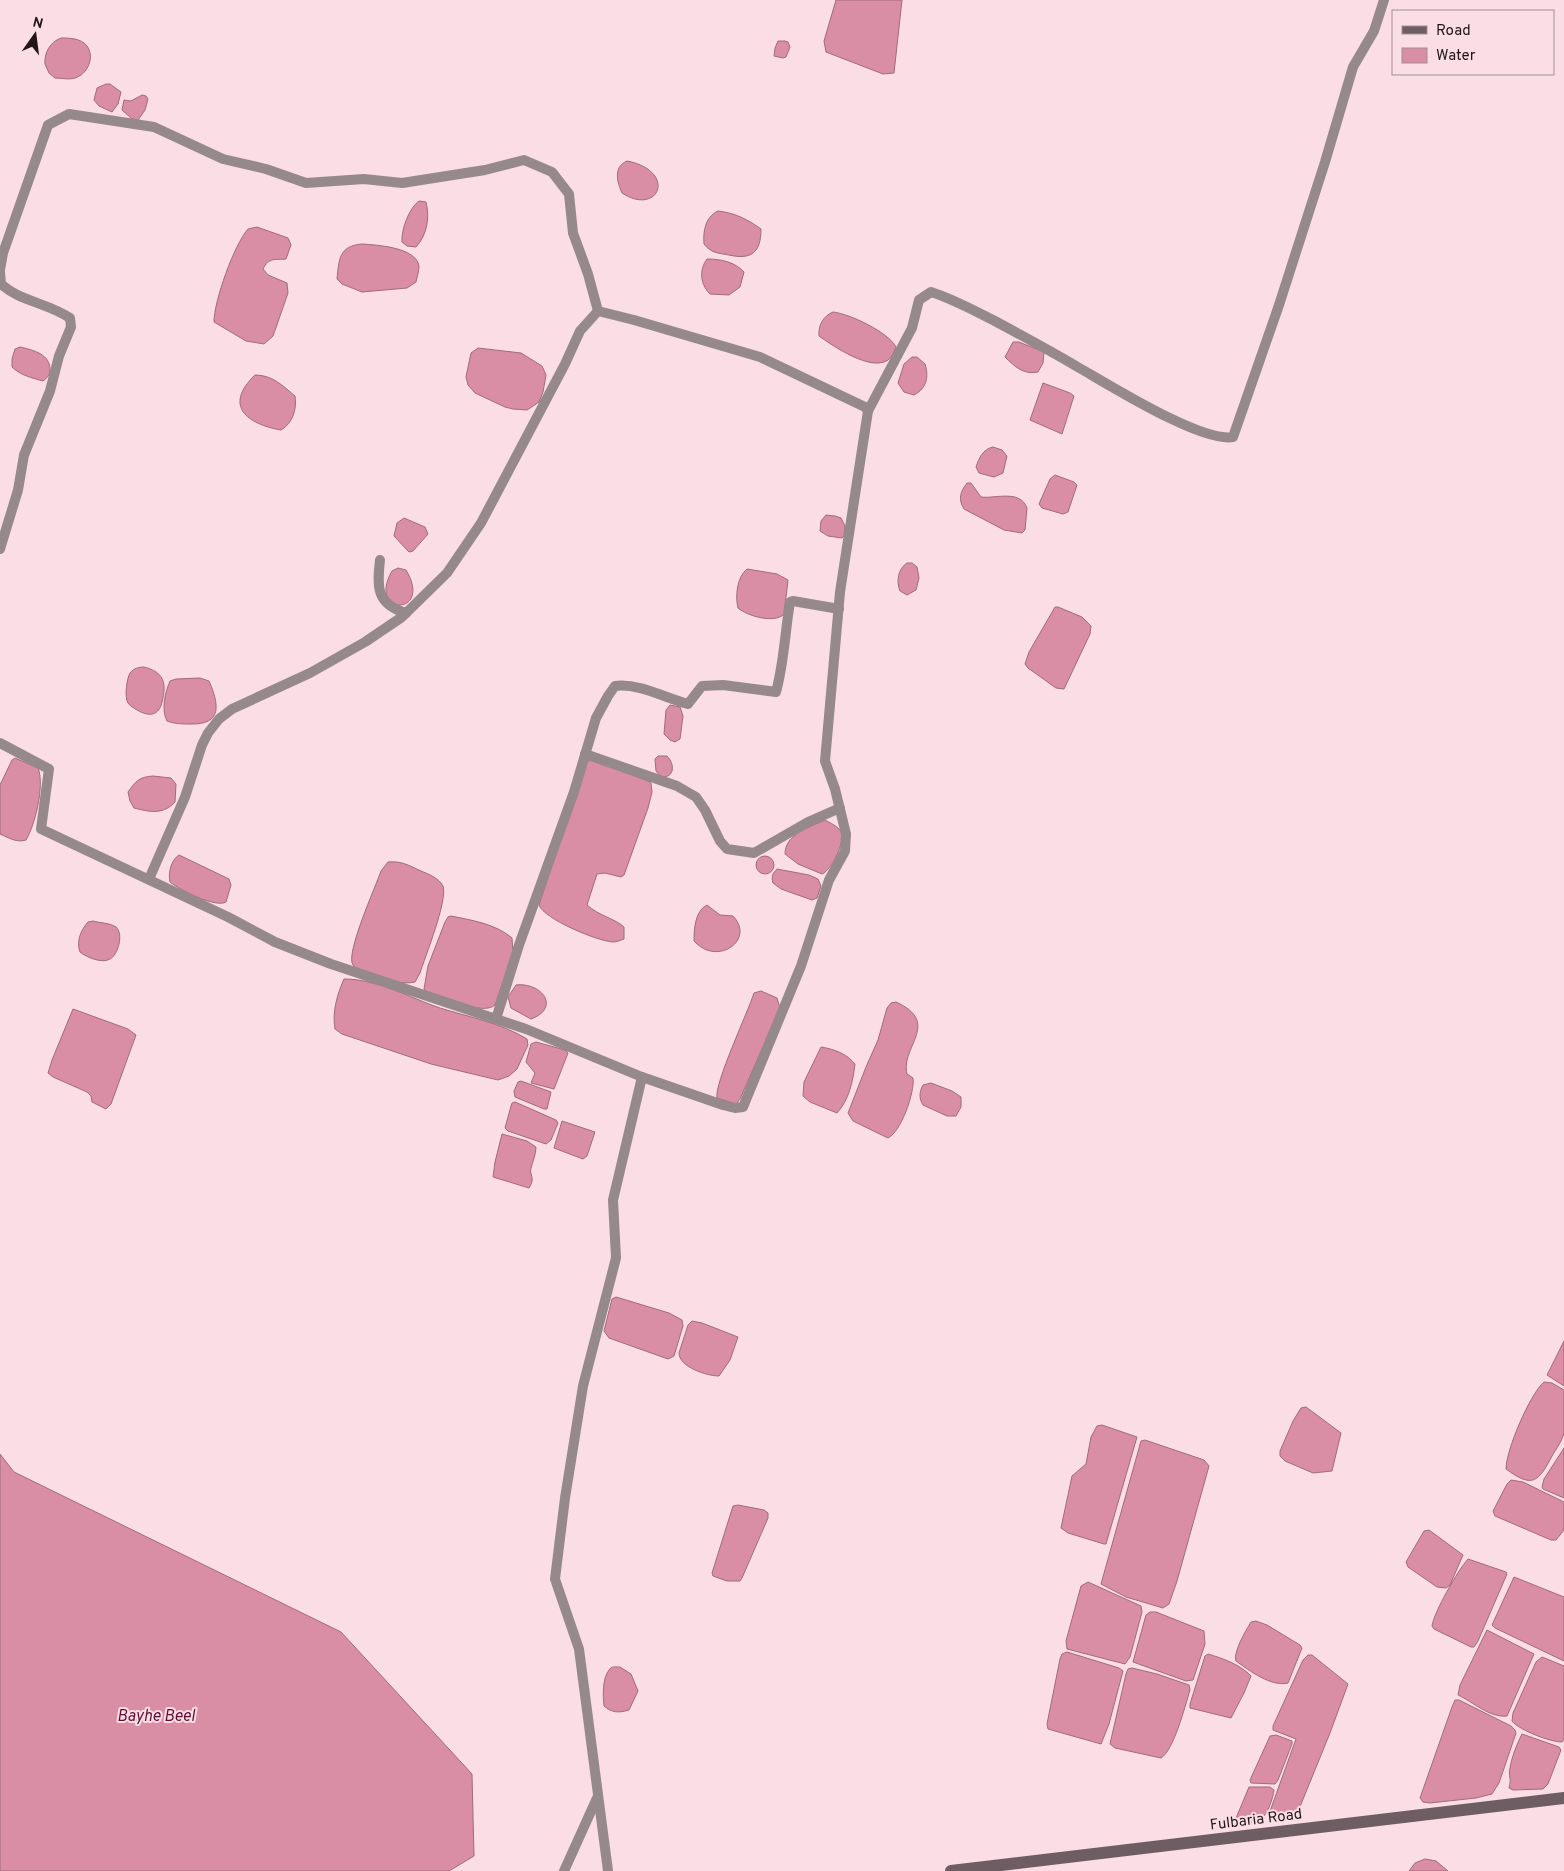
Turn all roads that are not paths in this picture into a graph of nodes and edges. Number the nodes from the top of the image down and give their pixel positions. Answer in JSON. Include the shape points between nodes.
{"nodes":[{"id":1,"x":1384,"y":0,"type":"edge"},
{"id":2,"x":0,"y":271,"type":"edge"},
{"id":3,"x":598,"y":311,"type":"junction"},
{"id":4,"x":868,"y":411,"type":"junction"},
{"id":5,"x":0,"y":550,"type":"edge"},
{"id":6,"x":380,"y":560,"type":"dead end"},
{"id":7,"x":839,"y":609,"type":"junction"},
{"id":8,"x":406,"y":613,"type":"junction"},
{"id":9,"x":0,"y":743,"type":"edge"},
{"id":10,"x":585,"y":754,"type":"junction"},
{"id":11,"x":840,"y":808,"type":"junction"},
{"id":12,"x":149,"y":879,"type":"junction"},
{"id":13,"x":496,"y":1019,"type":"junction"},
{"id":14,"x":642,"y":1078,"type":"junction"},
{"id":15,"x":597,"y":1798,"type":"junction"},
{"id":16,"x":1564,"y":1798,"type":"edge"},
{"id":17,"x":564,"y":1871,"type":"edge"},
{"id":18,"x":608,"y":1871,"type":"edge"},
{"id":19,"x":951,"y":1871,"type":"edge"}],
"edges":[{"from":1,"to":4,"type":"street","via":[[1374,31],[1353,68],[1288,278],[1233,437],[1206,434],[1158,412],[1027,338],[951,298],[931,292],[919,300],[912,328]]},
{"from":2,"to":3,"type":"street","via":[[3,253],[48,125],[69,114],[154,127],[223,158],[306,183],[364,179],[402,183],[524,160],[552,172],[569,194],[573,234]]},
{"from":2,"to":5,"type":"street","via":[[1,284],[8,291],[60,311],[70,318],[71,327],[24,455],[18,490]]},
{"from":3,"to":4,"type":"street","via":[[760,357]]},
{"from":3,"to":8,"type":"street","via":[[580,331],[481,523],[447,573]]},
{"from":4,"to":7,"type":"street"},
{"from":6,"to":8,"type":"street","via":[[380,593],[390,606]]},
{"from":7,"to":10,"type":"street","via":[[790,602],[783,665],[776,692],[702,686],[688,704],[636,687],[615,686],[596,718]]},
{"from":7,"to":11,"type":"street","via":[[825,761]]},
{"from":8,"to":12,"type":"street","via":[[338,659],[232,709],[219,719],[202,745],[185,797]]},
{"from":9,"to":12,"type":"street","via":[[49,768],[40,829]]},
{"from":10,"to":11,"type":"street","via":[[677,786],[696,797],[727,849],[754,853]]},
{"from":10,"to":13,"type":"street"},
{"from":11,"to":14,"type":"street","via":[[846,834],[845,851],[830,880],[801,966],[743,1106],[722,1105]]},
{"from":12,"to":13,"type":"street","via":[[276,942],[331,964]]},
{"from":13,"to":14,"type":"street"},
{"from":14,"to":15,"type":"street","via":[[613,1200],[616,1258],[583,1386],[555,1580],[579,1649]]},
{"from":15,"to":17,"type":"street"},
{"from":15,"to":18,"type":"street"},
{"from":16,"to":19,"type":"main road","name":"Fulbaria Road"}]}
